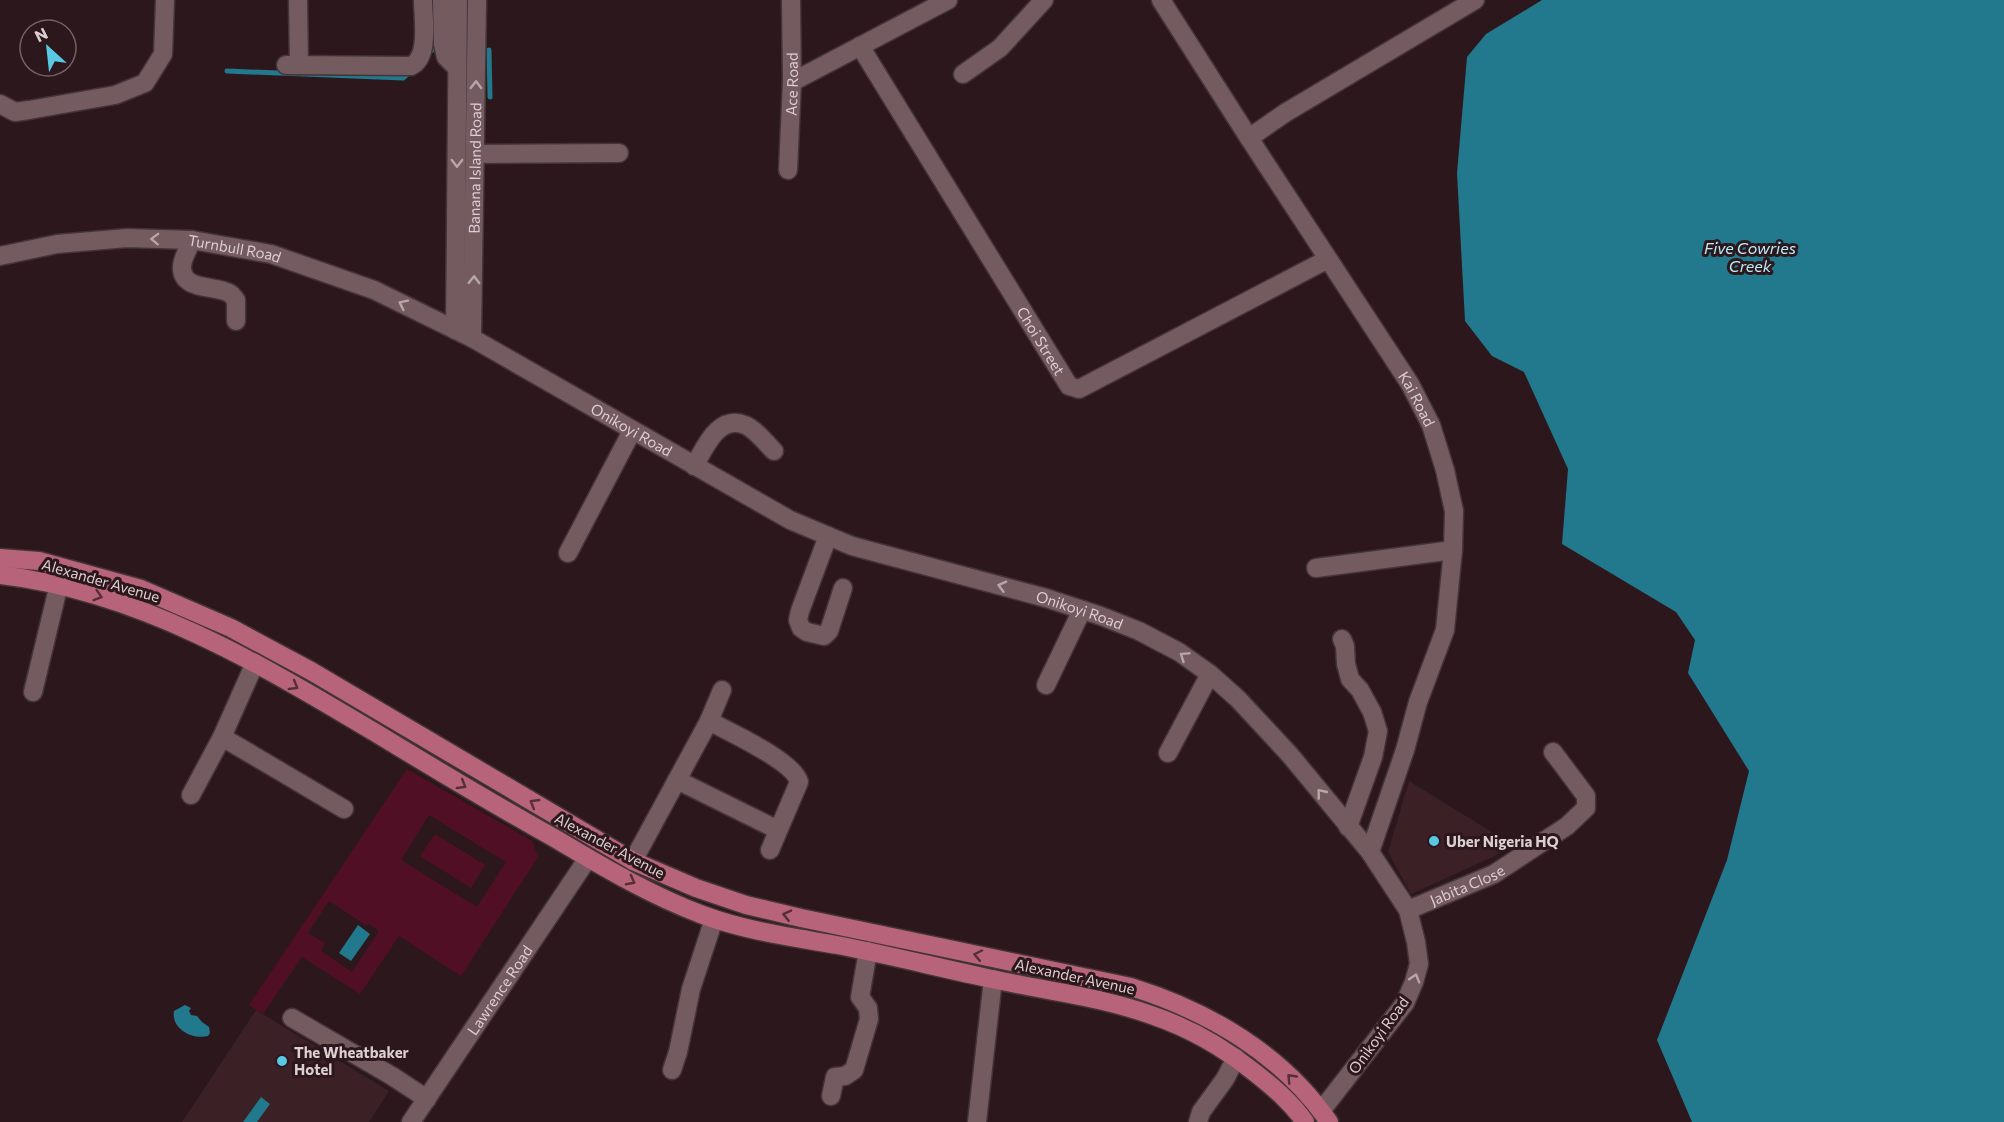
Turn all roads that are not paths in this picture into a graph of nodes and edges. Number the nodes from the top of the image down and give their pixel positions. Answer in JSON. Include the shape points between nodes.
{"nodes":[{"id":1,"x":298,"y":0,"type":"edge"},
{"id":2,"x":423,"y":0,"type":"edge"},
{"id":3,"x":442,"y":0,"type":"edge"},
{"id":4,"x":458,"y":0,"type":"edge"},
{"id":5,"x":477,"y":0,"type":"edge"},
{"id":6,"x":791,"y":0,"type":"edge"},
{"id":7,"x":948,"y":0,"type":"edge"},
{"id":8,"x":1044,"y":0,"type":"edge"},
{"id":9,"x":1161,"y":0,"type":"edge"},
{"id":10,"x":1476,"y":0,"type":"edge"},
{"id":11,"x":165,"y":8,"type":"edge"},
{"id":12,"x":860,"y":46,"type":"junction"},
{"id":13,"x":457,"y":68,"type":"junction"},
{"id":14,"x":963,"y":74,"type":"dead end"},
{"id":15,"x":792,"y":82,"type":"junction"},
{"id":16,"x":0,"y":104,"type":"edge"},
{"id":17,"x":1249,"y":138,"type":"junction"},
{"id":18,"x":619,"y":153,"type":"dead end"},
{"id":19,"x":475,"y":154,"type":"junction"},
{"id":20,"x":788,"y":170,"type":"dead end"},
{"id":21,"x":192,"y":240,"type":"junction"},
{"id":22,"x":0,"y":256,"type":"edge"},
{"id":23,"x":1328,"y":259,"type":"junction"},
{"id":24,"x":236,"y":321,"type":"dead end"},
{"id":25,"x":455,"y":330,"type":"junction"},
{"id":26,"x":472,"y":338,"type":"junction"},
{"id":27,"x":632,"y":431,"type":"junction"},
{"id":28,"x":774,"y":451,"type":"dead end"},
{"id":29,"x":694,"y":466,"type":"junction"},
{"id":30,"x":828,"y":536,"type":"junction"},
{"id":31,"x":1453,"y":550,"type":"junction"},
{"id":32,"x":568,"y":553,"type":"dead end"},
{"id":33,"x":0,"y":558,"type":"edge"},
{"id":34,"x":1316,"y":568,"type":"dead end"},
{"id":35,"x":0,"y":575,"type":"edge"},
{"id":36,"x":59,"y":584,"type":"junction"},
{"id":37,"x":843,"y":588,"type":"dead end"},
{"id":38,"x":1082,"y":610,"type":"junction"},
{"id":39,"x":1342,"y":639,"type":"dead end"},
{"id":40,"x":255,"y":663,"type":"junction"},
{"id":41,"x":1210,"y":674,"type":"junction"},
{"id":42,"x":1047,"y":685,"type":"dead end"},
{"id":43,"x":722,"y":690,"type":"dead end"},
{"id":44,"x":33,"y":692,"type":"dead end"},
{"id":45,"x":709,"y":721,"type":"junction"},
{"id":46,"x":222,"y":737,"type":"junction"},
{"id":47,"x":1553,"y":752,"type":"dead end"},
{"id":48,"x":1168,"y":753,"type":"dead end"},
{"id":49,"x":677,"y":780,"type":"junction"},
{"id":50,"x":191,"y":795,"type":"dead end"},
{"id":51,"x":344,"y":808,"type":"dead end"},
{"id":52,"x":1348,"y":827,"type":"junction"},
{"id":53,"x":778,"y":830,"type":"junction"},
{"id":54,"x":770,"y":850,"type":"dead end"},
{"id":55,"x":1370,"y":852,"type":"junction"},
{"id":56,"x":588,"y":858,"type":"junction"},
{"id":57,"x":633,"y":861,"type":"junction"},
{"id":58,"x":1408,"y":910,"type":"junction"},
{"id":59,"x":714,"y":919,"type":"junction"},
{"id":60,"x":868,"y":951,"type":"junction"},
{"id":61,"x":993,"y":979,"type":"junction"},
{"id":62,"x":292,"y":1018,"type":"dead end"},
{"id":63,"x":1236,"y":1058,"type":"junction"},
{"id":64,"x":672,"y":1070,"type":"dead end"},
{"id":65,"x":831,"y":1096,"type":"dead end"},
{"id":66,"x":427,"y":1099,"type":"junction"},
{"id":67,"x":1325,"y":1117,"type":"edge"},
{"id":68,"x":411,"y":1122,"type":"edge"},
{"id":69,"x":977,"y":1122,"type":"edge"},
{"id":70,"x":1198,"y":1122,"type":"edge"},
{"id":71,"x":1305,"y":1122,"type":"edge"}],
"edges":[{"from":1,"to":2,"type":"street","via":[[293,65],[403,68],[417,63],[423,50]]},
{"from":3,"to":13,"type":"street","via":[[443,44],[446,57]]},
{"from":4,"to":13,"type":"street","name":"Banana Island Road"},
{"from":19,"to":5,"type":"street","name":"Banana Island Road","one_way":true},
{"from":6,"to":15,"type":"street","name":"Ace Road"},
{"from":7,"to":12,"type":"street"},
{"from":8,"to":14,"type":"street","via":[[1000,48]]},
{"from":9,"to":17,"type":"street","name":"Kai Road"},
{"from":10,"to":17,"type":"street"},
{"from":11,"to":16,"type":"street","via":[[163,54],[146,83],[115,95],[29,110],[15,112]]},
{"from":12,"to":15,"type":"street"},
{"from":12,"to":23,"type":"street","name":"Choi Street","via":[[1074,389]]},
{"from":13,"to":25,"type":"street","name":"Banana Island Road","one_way":true},
{"from":15,"to":20,"type":"street","name":"Ace Road"},
{"from":17,"to":23,"type":"street","name":"Kai Road"},
{"from":18,"to":19,"type":"street"},
{"from":26,"to":19,"type":"street","name":"Banana Island Road","one_way":true},
{"from":21,"to":22,"type":"street","name":"Turnbull Road","one_way":true,"via":[[127,238],[57,244]]},
{"from":21,"to":24,"type":"street","via":[[183,262],[183,275],[199,286],[229,292],[236,300]]},
{"from":25,"to":21,"type":"street","name":"Turnbull Road","one_way":true,"via":[[374,290],[271,254]]},
{"from":23,"to":31,"type":"street","name":"Kai Road","via":[[1410,384],[1431,425],[1454,511]]},
{"from":25,"to":26,"type":"street","name":"Onikoyi Road"},
{"from":26,"to":27,"type":"street","name":"Onikoyi Road"},
{"from":27,"to":29,"type":"street","name":"Onikoyi Road"},
{"from":27,"to":32,"type":"street"},
{"from":28,"to":29,"type":"street","via":[[747,425],[733,422],[717,430]]},
{"from":29,"to":30,"type":"street","name":"Onikoyi Road","via":[[790,520]]},
{"from":30,"to":37,"type":"street","via":[[800,611],[801,628],[824,636]]},
{"from":38,"to":30,"type":"street","name":"Onikoyi Road","one_way":true},
{"from":31,"to":34,"type":"street"},
{"from":31,"to":55,"type":"street","name":"Kai Road","via":[[1445,630]]},
{"from":57,"to":33,"type":"main road","name":"Alexander Avenue","one_way":true,"via":[[310,671],[187,607],[129,585],[39,561]]},
{"from":35,"to":36,"type":"main road","name":"Alexander Avenue"},
{"from":36,"to":40,"type":"main road","name":"Alexander Avenue","one_way":true,"via":[[134,607]]},
{"from":36,"to":44,"type":"street"},
{"from":41,"to":38,"type":"street","name":"Onikoyi Road","one_way":true,"via":[[1140,631]]},
{"from":38,"to":42,"type":"street"},
{"from":39,"to":52,"type":"street","via":[[1350,679],[1360,690],[1378,731]]},
{"from":40,"to":46,"type":"street"},
{"from":40,"to":56,"type":"main road","name":"Alexander Avenue","one_way":true},
{"from":41,"to":48,"type":"street"},
{"from":52,"to":41,"type":"street","name":"Onikoyi Road","one_way":true,"via":[[1290,755]]},
{"from":43,"to":45,"type":"street"},
{"from":45,"to":49,"type":"street"},
{"from":45,"to":53,"type":"street","via":[[774,756],[797,775],[799,782]]},
{"from":46,"to":50,"type":"street"},
{"from":46,"to":51,"type":"street"},
{"from":47,"to":58,"type":"street","name":"Jabita Close","via":[[1586,796],[1586,808],[1567,826],[1494,874]]},
{"from":49,"to":53,"type":"street"},
{"from":49,"to":57,"type":"street"},
{"from":52,"to":55,"type":"street","name":"Onikoyi Road"},
{"from":53,"to":54,"type":"street"},
{"from":55,"to":58,"type":"street","name":"Onikoyi Road"},
{"from":56,"to":59,"type":"main road","name":"Alexander Avenue","one_way":true},
{"from":56,"to":66,"type":"street","name":"Lawrence Road"},
{"from":67,"to":57,"type":"main road","name":"Alexander Avenue","one_way":true,"via":[[1287,1073],[1237,1034],[1161,996],[746,905]]},
{"from":67,"to":58,"type":"street","name":"Onikoyi Road","one_way":true,"via":[[1405,1003],[1414,982],[1419,964]]},
{"from":59,"to":60,"type":"main road","name":"Alexander Avenue"},
{"from":59,"to":64,"type":"street","via":[[691,989]]},
{"from":60,"to":61,"type":"main road","name":"Alexander Avenue"},
{"from":60,"to":65,"type":"street","via":[[860,998],[868,1008],[869,1019],[854,1070],[835,1077]]},
{"from":61,"to":63,"type":"main road","name":"Alexander Avenue","via":[[1096,999],[1153,1016]]},
{"from":61,"to":69,"type":"street"},
{"from":62,"to":66,"type":"street"},
{"from":63,"to":70,"type":"street"},
{"from":63,"to":71,"type":"main road","name":"Alexander Avenue","via":[[1271,1085]]},
{"from":66,"to":68,"type":"street","name":"Lawrence Road"}]}
